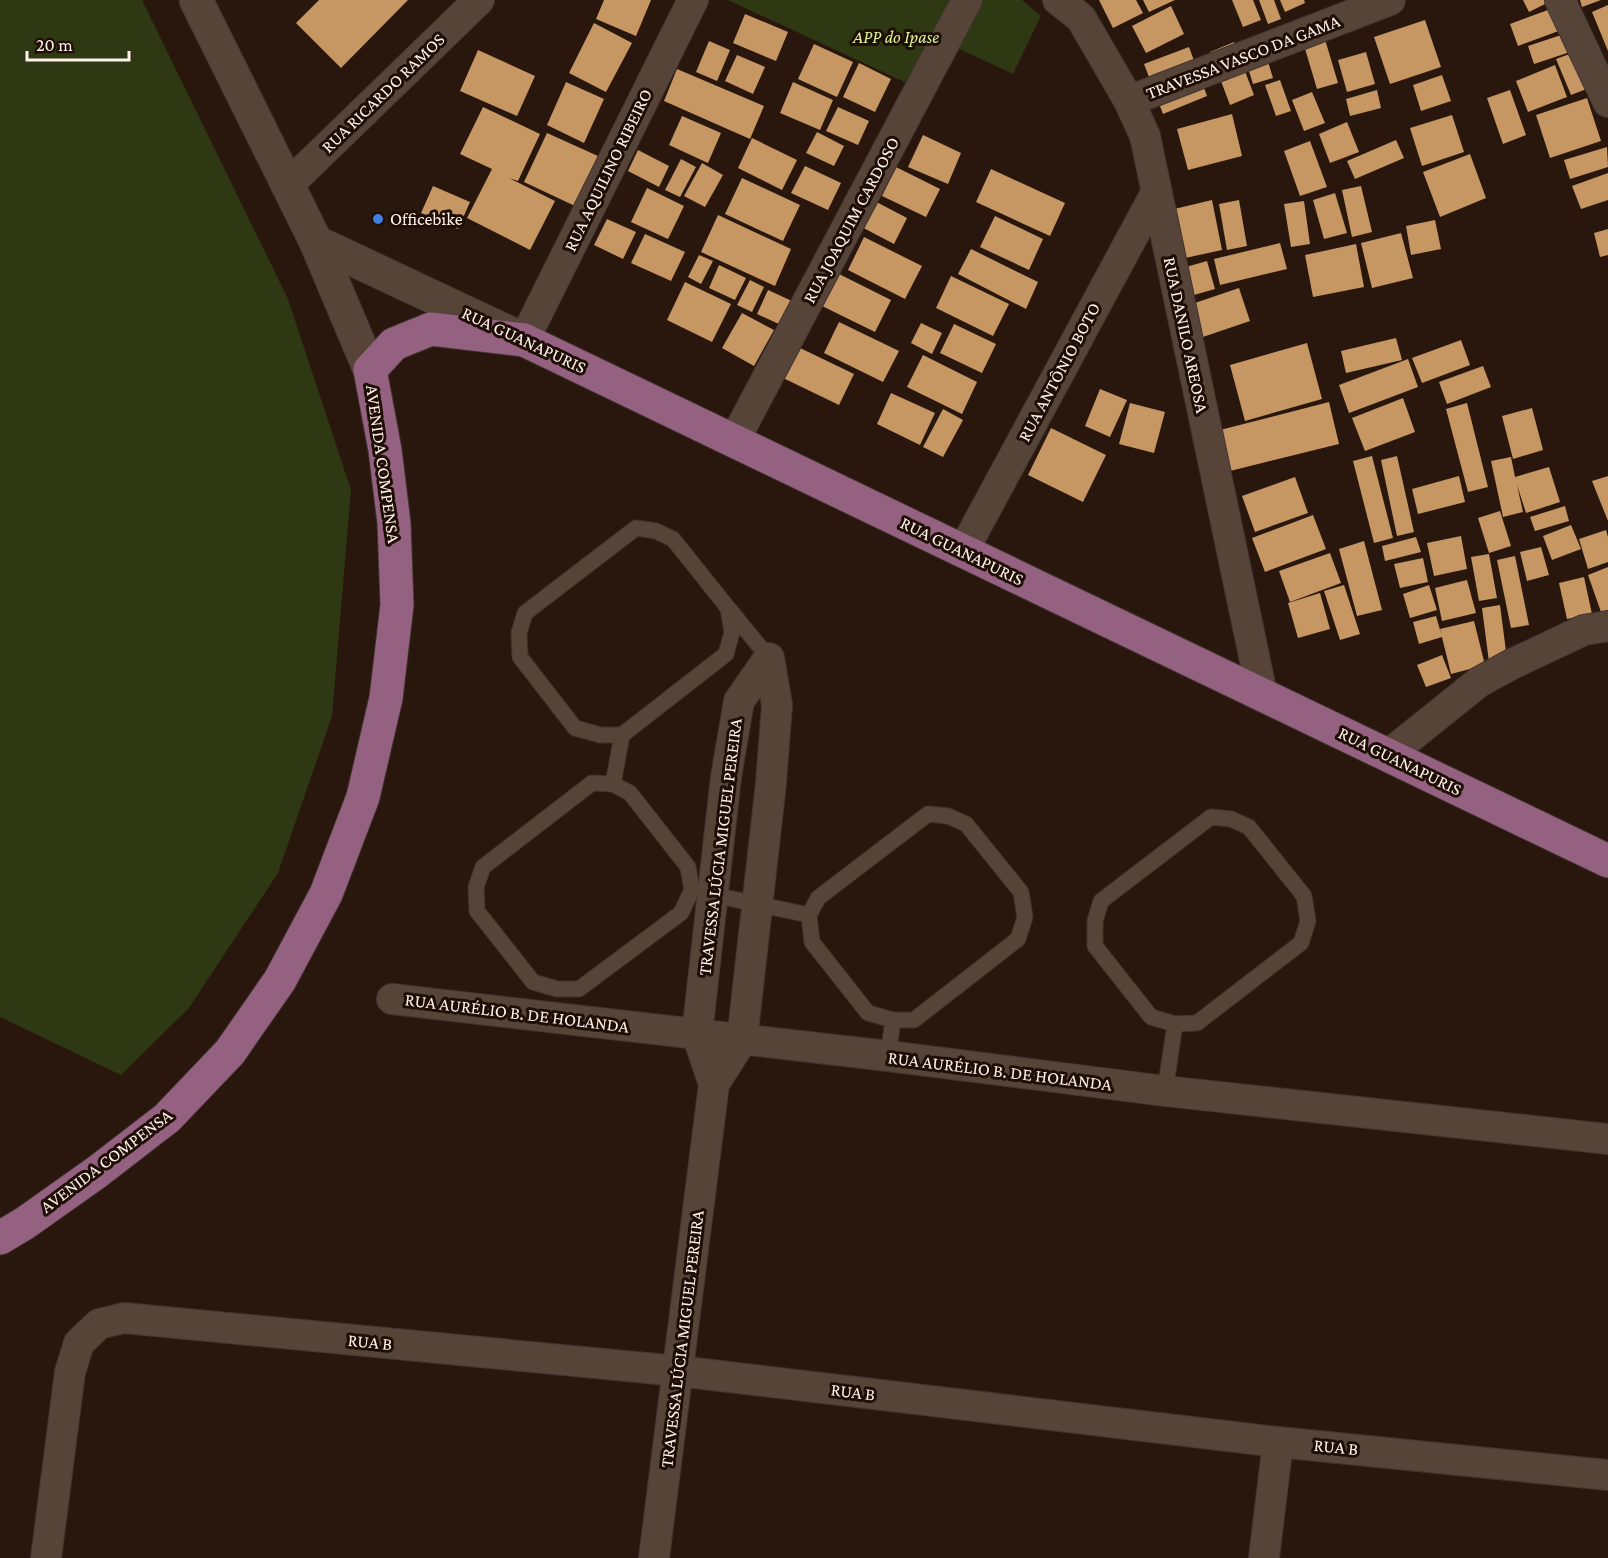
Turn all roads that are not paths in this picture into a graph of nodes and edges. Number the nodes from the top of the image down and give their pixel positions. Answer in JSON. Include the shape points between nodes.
{"nodes":[{"id":1,"x":196,"y":0,"type":"edge"},
{"id":2,"x":479,"y":0,"type":"edge"},
{"id":3,"x":693,"y":0,"type":"edge"},
{"id":4,"x":967,"y":0,"type":"edge"},
{"id":5,"x":1058,"y":0,"type":"edge"},
{"id":6,"x":1390,"y":0,"type":"edge"},
{"id":7,"x":1560,"y":0,"type":"edge"},
{"id":8,"x":1129,"y":101,"type":"junction"},
{"id":9,"x":1608,"y":102,"type":"edge"},
{"id":10,"x":287,"y":186,"type":"junction"},
{"id":11,"x":1156,"y":193,"type":"junction"},
{"id":12,"x":316,"y":242,"type":"junction"},
{"id":13,"x":524,"y":340,"type":"junction"},
{"id":14,"x":370,"y":370,"type":"junction"},
{"id":15,"x":734,"y":441,"type":"junction"},
{"id":16,"x":963,"y":551,"type":"junction"},
{"id":17,"x":728,"y":608,"type":"junction"},
{"id":18,"x":1608,"y":626,"type":"edge"},
{"id":19,"x":769,"y":658,"type":"junction"},
{"id":20,"x":1262,"y":694,"type":"junction"},
{"id":21,"x":621,"y":735,"type":"junction"},
{"id":22,"x":1388,"y":755,"type":"junction"},
{"id":23,"x":613,"y":784,"type":"junction"},
{"id":24,"x":1608,"y":861,"type":"edge"},
{"id":25,"x":702,"y":893,"type":"junction"},
{"id":26,"x":758,"y":904,"type":"junction"},
{"id":27,"x":809,"y":915,"type":"junction"},
{"id":28,"x":392,"y":999,"type":"dead end"},
{"id":29,"x":555,"y":1003,"type":"junction"},
{"id":30,"x":893,"y":1020,"type":"junction"},
{"id":31,"x":1175,"y":1024,"type":"junction"},
{"id":32,"x":697,"y":1034,"type":"junction"},
{"id":33,"x":742,"y":1040,"type":"junction"},
{"id":34,"x":888,"y":1056,"type":"junction"},
{"id":35,"x":714,"y":1084,"type":"junction"},
{"id":36,"x":1165,"y":1091,"type":"junction"},
{"id":37,"x":1608,"y":1139,"type":"edge"},
{"id":38,"x":0,"y":1238,"type":"edge"},
{"id":39,"x":678,"y":1371,"type":"junction"},
{"id":40,"x":1278,"y":1442,"type":"junction"},
{"id":41,"x":1608,"y":1475,"type":"edge"},
{"id":42,"x":46,"y":1558,"type":"edge"},
{"id":43,"x":654,"y":1558,"type":"edge"},
{"id":44,"x":1264,"y":1558,"type":"edge"}],
"edges":[{"from":1,"to":10,"type":"street","name":"AVENIDA COMPENSA"},
{"from":2,"to":10,"type":"street","name":"RUA RICARDO RAMOS"},
{"from":3,"to":13,"type":"street","name":"RUA AQUILINO RIBEIRO"},
{"from":4,"to":15,"type":"street","name":"RUA JOAQUIM CARDOSO"},
{"from":5,"to":8,"type":"street","name":"RUA DANILO AREOSA","via":[[1081,18]]},
{"from":6,"to":8,"type":"street","name":"TRAVESSA VASCO DA GAMA"},
{"from":7,"to":9,"type":"street"},
{"from":8,"to":11,"type":"street","name":"RUA DANILO AREOSA","via":[[1145,136]]},
{"from":10,"to":12,"type":"street","name":"AVENIDA COMPENSA"},
{"from":11,"to":16,"type":"street","name":"RUA ANTÔNIO BOTO"},
{"from":11,"to":20,"type":"street","name":"RUA DANILO AREOSA"},
{"from":12,"to":13,"type":"street","name":"RUA GUANAPURIS"},
{"from":12,"to":14,"type":"street","name":"AVENIDA COMPENSA"},
{"from":13,"to":14,"type":"main road","name":"AVENIDA COMPENSA","via":[[431,330],[393,344]]},
{"from":13,"to":15,"type":"main road","name":"RUA GUANAPURIS"},
{"from":14,"to":38,"type":"main road","name":"AVENIDA COMPENSA","via":[[394,523],[397,605],[386,698],[363,797],[326,894],[280,980],[230,1052],[167,1118],[98,1172]]},
{"from":15,"to":16,"type":"main road","name":"RUA GUANAPURIS"},
{"from":16,"to":20,"type":"main road","name":"RUA GUANAPURIS"},
{"from":17,"to":19,"type":"lane"},
{"from":17,"to":21,"type":"lane","via":[[732,632],[726,654]]},
{"from":17,"to":21,"type":"lane","via":[[673,539],[636,528],[525,613],[519,633],[520,657],[575,728],[600,735]]},
{"from":18,"to":22,"type":"street","via":[[1584,630],[1479,682]]},
{"from":19,"to":25,"type":"street","name":"TRAVESSA LÚCIA MIGUEL PEREIRA","via":[[739,701]]},
{"from":19,"to":26,"type":"street","name":"TRAVESSA LÚCIA MIGUEL PEREIRA","via":[[777,705]]},
{"from":20,"to":22,"type":"main road","name":"RUA GUANAPURIS"},
{"from":21,"to":23,"type":"lane"},
{"from":22,"to":24,"type":"main road","name":"RUA GUANAPURIS"},
{"from":23,"to":25,"type":"lane","via":[[630,793],[688,867]]},
{"from":23,"to":29,"type":"lane","via":[[592,783],[483,867],[477,887],[477,911],[533,982]]},
{"from":25,"to":26,"type":"lane"},
{"from":25,"to":29,"type":"lane","via":[[681,913]]},
{"from":25,"to":32,"type":"street","name":"TRAVESSA LÚCIA MIGUEL PEREIRA"},
{"from":26,"to":27,"type":"lane"},
{"from":26,"to":33,"type":"street","name":"TRAVESSA LÚCIA MIGUEL PEREIRA"},
{"from":27,"to":30,"type":"lane","via":[[812,942],[868,1013]]},
{"from":27,"to":30,"type":"lane","via":[[818,898],[928,814],[948,816],[966,824],[1021,892],[1025,917],[1018,939],[914,1020]]},
{"from":28,"to":29,"type":"street","name":"RUA AURÉLIO B. DE HOLANDA"},
{"from":29,"to":32,"type":"street","name":"RUA AURÉLIO B. DE HOLANDA"},
{"from":30,"to":34,"type":"lane"},
{"from":31,"to":31,"type":"lane","via":[[1197,1023],[1301,943],[1308,921],[1304,896],[1248,827],[1231,819],[1211,817],[1101,901],[1095,921],[1095,946],[1151,1017]]},
{"from":31,"to":36,"type":"lane"},
{"from":32,"to":33,"type":"street","name":"RUA AURÉLIO B. DE HOLANDA"},
{"from":32,"to":35,"type":"street","name":"TRAVESSA LÚCIA MIGUEL PEREIRA"},
{"from":33,"to":34,"type":"street","name":"RUA AURÉLIO B. DE HOLANDA"},
{"from":33,"to":35,"type":"street","name":"TRAVESSA LÚCIA MIGUEL PEREIRA"},
{"from":34,"to":36,"type":"street","name":"RUA AURÉLIO B. DE HOLANDA"},
{"from":35,"to":39,"type":"street","name":"TRAVESSA LÚCIA MIGUEL PEREIRA"},
{"from":36,"to":37,"type":"street","name":"RUA AURÉLIO B. DE HOLANDA"},
{"from":39,"to":40,"type":"street","name":"RUA B"},
{"from":39,"to":42,"type":"street","name":"RUA B","via":[[124,1318],[99,1324],[79,1343],[70,1372]]},
{"from":39,"to":43,"type":"street","name":"TRAVESSA LÚCIA MIGUEL PEREIRA"},
{"from":40,"to":41,"type":"street","name":"RUA B"},
{"from":40,"to":44,"type":"street"}]}
